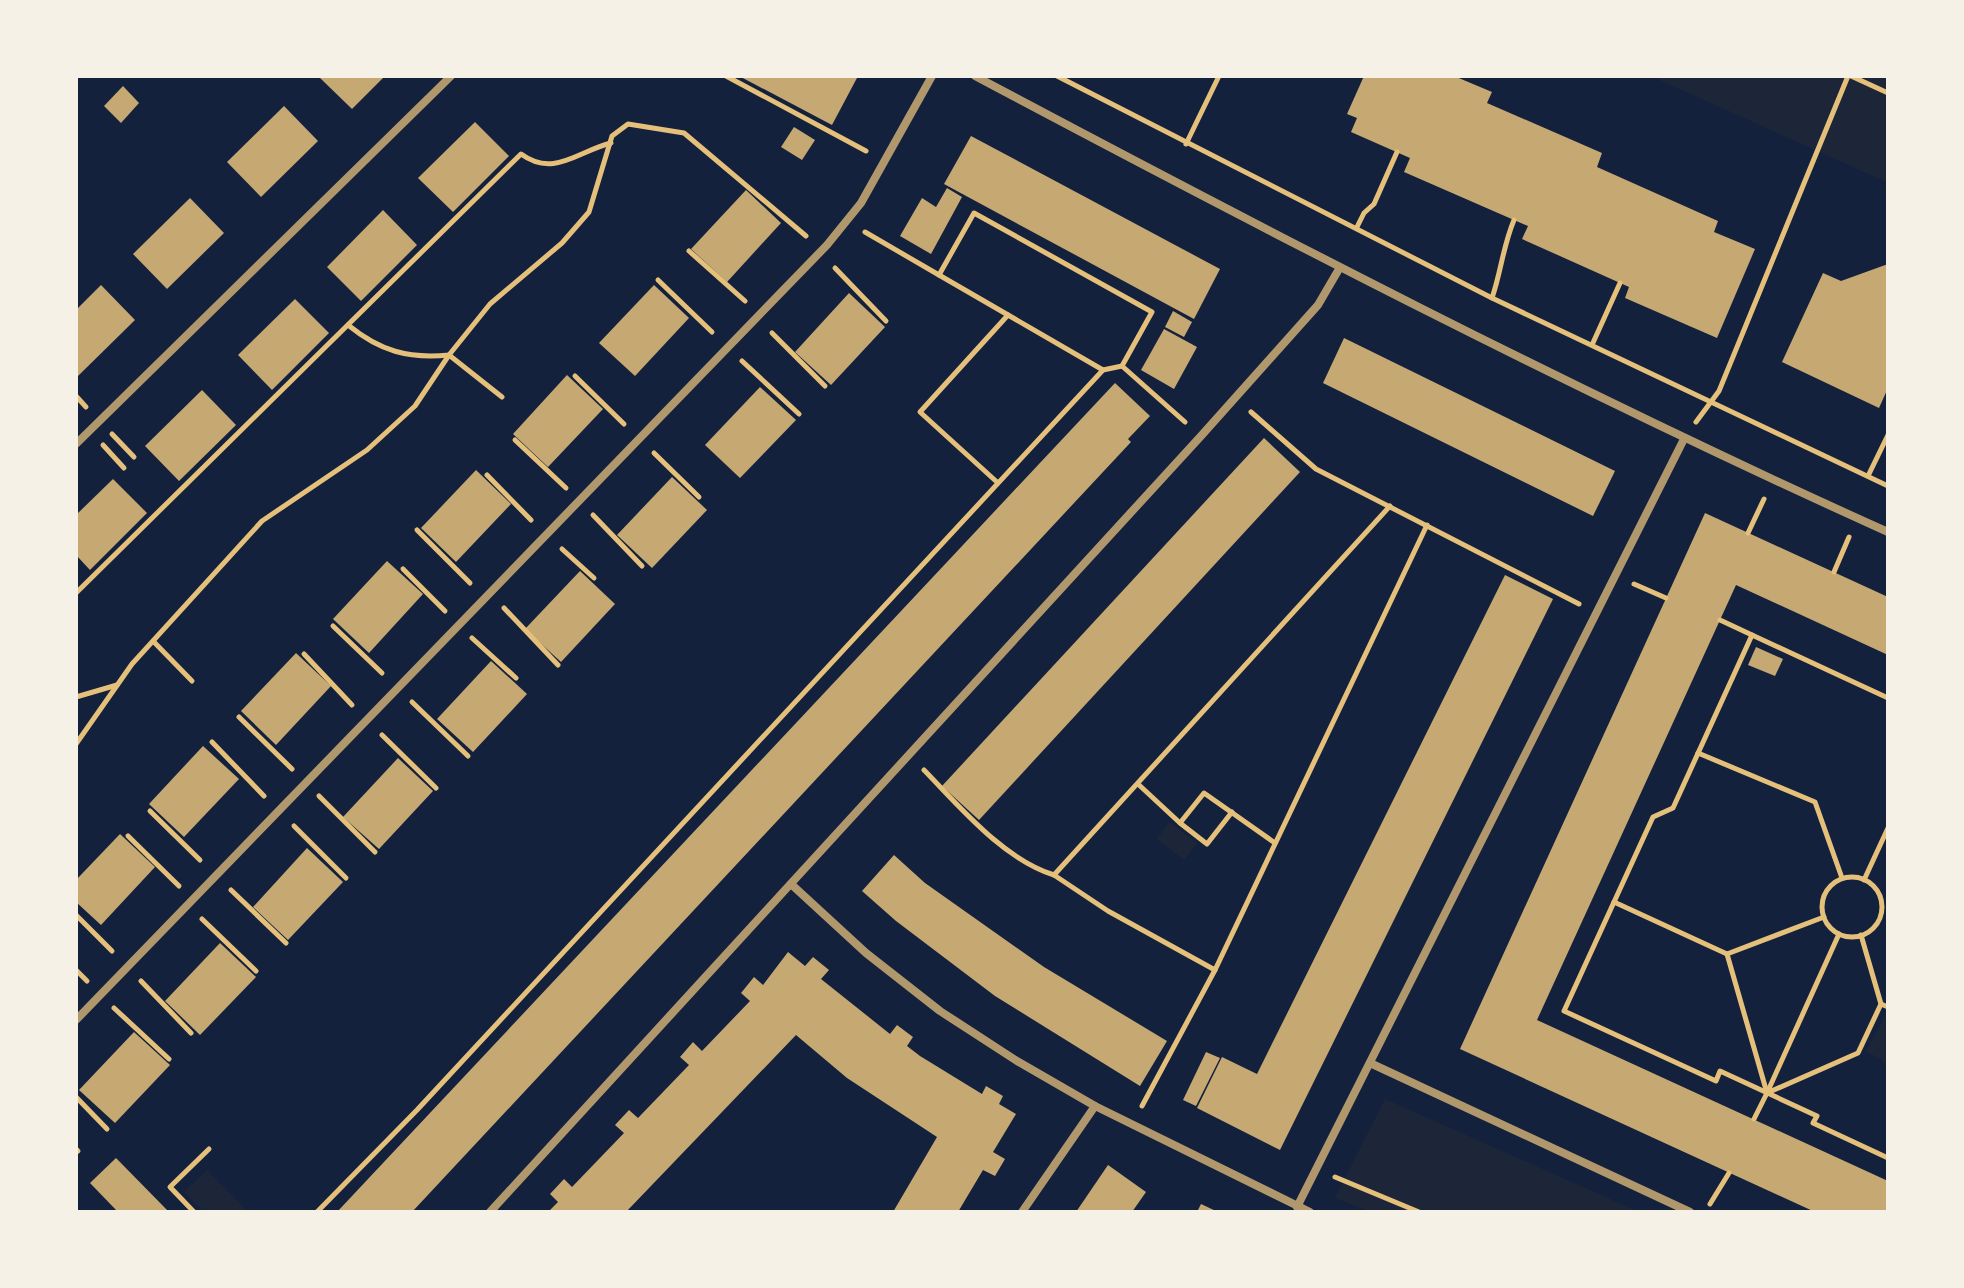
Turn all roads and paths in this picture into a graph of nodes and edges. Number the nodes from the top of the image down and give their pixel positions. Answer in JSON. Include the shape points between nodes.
{"nodes":[{"id":1,"x":451,"y":76,"type":"edge"},
{"id":2,"x":726,"y":76,"type":"edge"},
{"id":3,"x":932,"y":76,"type":"edge"},
{"id":4,"x":975,"y":76,"type":"edge"},
{"id":5,"x":1057,"y":76,"type":"edge"},
{"id":6,"x":1219,"y":76,"type":"edge"},
{"id":7,"x":1850,"y":76,"type":"edge"},
{"id":8,"x":1888,"y":93,"type":"edge"},
{"id":9,"x":611,"y":143,"type":"junction"},
{"id":10,"x":1186,"y":144,"type":"junction"},
{"id":11,"x":1397,"y":152,"type":"dead end"},
{"id":12,"x":885,"y":161,"type":"junction"},
{"id":13,"x":1514,"y":220,"type":"dead end"},
{"id":14,"x":848,"y":222,"type":"junction"},
{"id":15,"x":1357,"y":227,"type":"junction"},
{"id":16,"x":689,"y":251,"type":"dead end"},
{"id":17,"x":822,"y":251,"type":"junction"},
{"id":18,"x":1339,"y":269,"type":"junction"},
{"id":19,"x":939,"y":275,"type":"junction"},
{"id":20,"x":1620,"y":283,"type":"dead end"},
{"id":21,"x":1492,"y":298,"type":"junction"},
{"id":22,"x":1008,"y":315,"type":"junction"},
{"id":23,"x":758,"y":316,"type":"junction"},
{"id":24,"x":886,"y":321,"type":"dead end"},
{"id":25,"x":348,"y":325,"type":"junction"},
{"id":26,"x":1592,"y":345,"type":"junction"},
{"id":27,"x":449,"y":355,"type":"junction"},
{"id":28,"x":1122,"y":366,"type":"junction"},
{"id":29,"x":1103,"y":370,"type":"junction"},
{"id":30,"x":575,"y":376,"type":"dead end"},
{"id":31,"x":825,"y":386,"type":"dead end"},
{"id":32,"x":502,"y":397,"type":"dead end"},
{"id":33,"x":1235,"y":398,"type":"junction"},
{"id":34,"x":1711,"y":402,"type":"junction"},
{"id":35,"x":89,"y":431,"type":"junction"},
{"id":36,"x":1888,"y":435,"type":"edge"},
{"id":37,"x":1201,"y":436,"type":"junction"},
{"id":38,"x":639,"y":439,"type":"junction"},
{"id":39,"x":1684,"y":439,"type":"junction"},
{"id":40,"x":515,"y":440,"type":"dead end"},
{"id":41,"x":76,"y":444,"type":"edge"},
{"id":42,"x":124,"y":468,"type":"dead end"},
{"id":43,"x":487,"y":475,"type":"dead end"},
{"id":44,"x":1868,"y":476,"type":"junction"},
{"id":45,"x":1773,"y":480,"type":"junction"},
{"id":46,"x":998,"y":483,"type":"junction"},
{"id":47,"x":1888,"y":486,"type":"edge"},
{"id":48,"x":699,"y":497,"type":"dead end"},
{"id":49,"x":579,"y":500,"type":"junction"},
{"id":50,"x":1390,"y":506,"type":"junction"},
{"id":51,"x":1857,"y":518,"type":"junction"},
{"id":52,"x":1427,"y":525,"type":"junction"},
{"id":53,"x":417,"y":530,"type":"dead end"},
{"id":54,"x":1888,"y":532,"type":"edge"},
{"id":55,"x":1748,"y":533,"type":"dead end"},
{"id":56,"x":546,"y":535,"type":"junction"},
{"id":57,"x":642,"y":566,"type":"dead end"},
{"id":58,"x":403,"y":569,"type":"dead end"},
{"id":59,"x":1834,"y":572,"type":"dead end"},
{"id":60,"x":1617,"y":577,"type":"junction"},
{"id":61,"x":594,"y":578,"type":"dead end"},
{"id":62,"x":76,"y":593,"type":"edge"},
{"id":63,"x":487,"y":596,"type":"junction"},
{"id":64,"x":1666,"y":598,"type":"dead end"},
{"id":65,"x":1598,"y":615,"type":"junction"},
{"id":66,"x":1720,"y":620,"type":"dead end"},
{"id":67,"x":333,"y":626,"type":"dead end"},
{"id":68,"x":459,"y":626,"type":"junction"},
{"id":69,"x":1752,"y":635,"type":"junction"},
{"id":70,"x":153,"y":641,"type":"junction"},
{"id":71,"x":558,"y":665,"type":"dead end"},
{"id":72,"x":516,"y":678,"type":"dead end"},
{"id":73,"x":192,"y":681,"type":"dead end"},
{"id":74,"x":117,"y":685,"type":"junction"},
{"id":75,"x":399,"y":688,"type":"junction"},
{"id":76,"x":76,"y":697,"type":"edge"},
{"id":77,"x":1888,"y":698,"type":"edge"},
{"id":78,"x":76,"y":744,"type":"edge"},
{"id":79,"x":1698,"y":753,"type":"junction"},
{"id":80,"x":468,"y":756,"type":"dead end"},
{"id":81,"x":909,"y":756,"type":"junction"},
{"id":82,"x":1138,"y":784,"type":"junction"},
{"id":83,"x":1232,"y":812,"type":"junction"},
{"id":84,"x":1180,"y":823,"type":"junction"},
{"id":85,"x":1888,"y":828,"type":"edge"},
{"id":86,"x":128,"y":836,"type":"dead end"},
{"id":87,"x":1275,"y":843,"type":"junction"},
{"id":88,"x":1054,"y":875,"type":"junction"},
{"id":89,"x":1842,"y":878,"type":"junction"},
{"id":90,"x":1864,"y":880,"type":"junction"},
{"id":91,"x":791,"y":884,"type":"junction"},
{"id":92,"x":1888,"y":893,"type":"edge"},
{"id":93,"x":1879,"y":897,"type":"junction"},
{"id":94,"x":1614,"y":902,"type":"junction"},
{"id":95,"x":189,"y":903,"type":"junction"},
{"id":96,"x":1824,"y":917,"type":"junction"},
{"id":97,"x":1839,"y":934,"type":"junction"},
{"id":98,"x":1861,"y":935,"type":"junction"},
{"id":99,"x":1727,"y":954,"type":"junction"},
{"id":100,"x":1215,"y":970,"type":"junction"},
{"id":101,"x":256,"y":971,"type":"dead end"},
{"id":102,"x":100,"y":995,"type":"junction"},
{"id":103,"x":1885,"y":1006,"type":"edge"},
{"id":104,"x":76,"y":1020,"type":"edge"},
{"id":105,"x":169,"y":1059,"type":"dead end"},
{"id":106,"x":1370,"y":1063,"type":"junction"},
{"id":107,"x":1767,"y":1093,"type":"junction"},
{"id":108,"x":76,"y":1097,"type":"edge"},
{"id":109,"x":1095,"y":1106,"type":"junction"},
{"id":110,"x":1754,"y":1119,"type":"dead end"},
{"id":111,"x":1132,"y":1124,"type":"junction"},
{"id":112,"x":107,"y":1129,"type":"dead end"},
{"id":113,"x":209,"y":1149,"type":"dead end"},
{"id":114,"x":1888,"y":1158,"type":"edge"},
{"id":115,"x":1316,"y":1169,"type":"junction"},
{"id":116,"x":1729,"y":1173,"type":"dead end"},
{"id":117,"x":1297,"y":1207,"type":"junction"},
{"id":118,"x":194,"y":1212,"type":"edge"},
{"id":119,"x":317,"y":1212,"type":"edge"},
{"id":120,"x":490,"y":1212,"type":"edge"},
{"id":121,"x":1022,"y":1212,"type":"edge"},
{"id":122,"x":1310,"y":1212,"type":"edge"},
{"id":123,"x":1419,"y":1212,"type":"edge"},
{"id":124,"x":1690,"y":1212,"type":"edge"},
{"id":125,"x":1705,"y":1212,"type":"edge"}],
"edges":[{"from":1,"to":35,"type":"street"},
{"from":2,"to":12,"type":"path"},
{"from":3,"to":12,"type":"street"},
{"from":4,"to":18,"type":"street"},
{"from":5,"to":10,"type":"path"},
{"from":6,"to":10,"type":"path"},
{"from":7,"to":8,"type":"path"},
{"from":7,"to":34,"type":"path"},
{"from":9,"to":17,"type":"path","via":[[628,124],[684,133]]},
{"from":9,"to":25,"type":"path","via":[[547,166],[521,154]]},
{"from":9,"to":27,"type":"path","via":[[589,212],[562,243],[490,304]]},
{"from":10,"to":15,"type":"path"},
{"from":11,"to":15,"type":"path","via":[[1374,204]]},
{"from":12,"to":14,"type":"street"},
{"from":13,"to":21,"type":"path"},
{"from":14,"to":17,"type":"street"},
{"from":14,"to":19,"type":"path"},
{"from":15,"to":21,"type":"path"},
{"from":16,"to":23,"type":"path"},
{"from":17,"to":23,"type":"street"},
{"from":17,"to":24,"type":"path"},
{"from":18,"to":33,"type":"street","via":[[1318,305]]},
{"from":18,"to":39,"type":"street"},
{"from":19,"to":22,"type":"path"},
{"from":19,"to":28,"type":"path","via":[[974,213],[1152,312]]},
{"from":20,"to":26,"type":"path"},
{"from":21,"to":26,"type":"path"},
{"from":22,"to":29,"type":"path"},
{"from":22,"to":46,"type":"path","via":[[920,412]]},
{"from":23,"to":31,"type":"path"},
{"from":23,"to":38,"type":"street"},
{"from":25,"to":27,"type":"path","via":[[398,354]]},
{"from":25,"to":62,"type":"path"},
{"from":26,"to":34,"type":"path"},
{"from":27,"to":32,"type":"path"},
{"from":27,"to":70,"type":"path","via":[[415,406],[367,450],[262,521]]},
{"from":28,"to":29,"type":"path"},
{"from":28,"to":37,"type":"path"},
{"from":29,"to":46,"type":"path"},
{"from":30,"to":38,"type":"path"},
{"from":33,"to":37,"type":"street"},
{"from":33,"to":50,"type":"path","via":[[1316,469]]},
{"from":34,"to":39,"type":"path"},
{"from":34,"to":44,"type":"path"},
{"from":35,"to":41,"type":"street"},
{"from":35,"to":42,"type":"path"},
{"from":36,"to":44,"type":"path"},
{"from":37,"to":81,"type":"street"},
{"from":38,"to":48,"type":"path"},
{"from":38,"to":49,"type":"street"},
{"from":39,"to":45,"type":"street"},
{"from":39,"to":60,"type":"street"},
{"from":40,"to":49,"type":"path"},
{"from":43,"to":56,"type":"path"},
{"from":44,"to":47,"type":"path"},
{"from":45,"to":51,"type":"street"},
{"from":45,"to":55,"type":"path"},
{"from":46,"to":119,"type":"path"},
{"from":49,"to":56,"type":"street"},
{"from":49,"to":57,"type":"path"},
{"from":50,"to":52,"type":"path"},
{"from":50,"to":82,"type":"path"},
{"from":51,"to":54,"type":"street"},
{"from":51,"to":59,"type":"path"},
{"from":52,"to":65,"type":"path"},
{"from":52,"to":87,"type":"path"},
{"from":53,"to":63,"type":"path"},
{"from":56,"to":61,"type":"path"},
{"from":56,"to":63,"type":"street"},
{"from":58,"to":68,"type":"path"},
{"from":60,"to":64,"type":"path"},
{"from":60,"to":65,"type":"street"},
{"from":63,"to":68,"type":"street"},
{"from":63,"to":71,"type":"path"},
{"from":65,"to":106,"type":"street"},
{"from":66,"to":69,"type":"path"},
{"from":67,"to":75,"type":"path"},
{"from":68,"to":72,"type":"path"},
{"from":68,"to":75,"type":"street"},
{"from":69,"to":77,"type":"path"},
{"from":69,"to":79,"type":"path"},
{"from":70,"to":73,"type":"path"},
{"from":70,"to":74,"type":"path"},
{"from":74,"to":76,"type":"path"},
{"from":74,"to":78,"type":"path"},
{"from":75,"to":80,"type":"path"},
{"from":75,"to":95,"type":"street"},
{"from":79,"to":89,"type":"path","via":[[1815,802]]},
{"from":79,"to":94,"type":"path","via":[[1673,808],[1653,817]]},
{"from":81,"to":88,"type":"path","via":[[1008,848]]},
{"from":81,"to":91,"type":"street"},
{"from":82,"to":84,"type":"path"},
{"from":82,"to":88,"type":"path"},
{"from":83,"to":84,"type":"path","via":[[1204,793]]},
{"from":83,"to":84,"type":"path","via":[[1207,844]]},
{"from":83,"to":87,"type":"path"},
{"from":85,"to":90,"type":"path"},
{"from":86,"to":95,"type":"path"},
{"from":87,"to":100,"type":"path"},
{"from":88,"to":100,"type":"path","via":[[1119,918]]},
{"from":89,"to":90,"type":"path"},
{"from":89,"to":96,"type":"path","via":[[1825,894]]},
{"from":90,"to":93,"type":"path"},
{"from":91,"to":109,"type":"street","via":[[940,1011]]},
{"from":91,"to":120,"type":"street"},
{"from":92,"to":93,"type":"path"},
{"from":93,"to":98,"type":"path","via":[[1878,919]]},
{"from":94,"to":99,"type":"path"},
{"from":94,"to":107,"type":"path","via":[[1564,1011],[1716,1081],[1720,1071]]},
{"from":95,"to":101,"type":"path"},
{"from":95,"to":102,"type":"street"},
{"from":96,"to":97,"type":"path"},
{"from":96,"to":99,"type":"path"},
{"from":97,"to":98,"type":"path"},
{"from":97,"to":107,"type":"path"},
{"from":98,"to":103,"type":"path"},
{"from":99,"to":107,"type":"path"},
{"from":100,"to":111,"type":"path"},
{"from":102,"to":104,"type":"street"},
{"from":102,"to":105,"type":"path"},
{"from":103,"to":107,"type":"path","via":[[1858,1053]]},
{"from":106,"to":115,"type":"street"},
{"from":106,"to":124,"type":"street"},
{"from":107,"to":110,"type":"path"},
{"from":107,"to":114,"type":"path","via":[[1817,1116],[1813,1123]]},
{"from":108,"to":112,"type":"path"},
{"from":109,"to":111,"type":"street"},
{"from":109,"to":121,"type":"street"},
{"from":111,"to":117,"type":"street"},
{"from":113,"to":118,"type":"path","via":[[170,1187]]},
{"from":115,"to":117,"type":"street"},
{"from":115,"to":123,"type":"path"},
{"from":116,"to":125,"type":"path"},
{"from":117,"to":122,"type":"street"}]}
